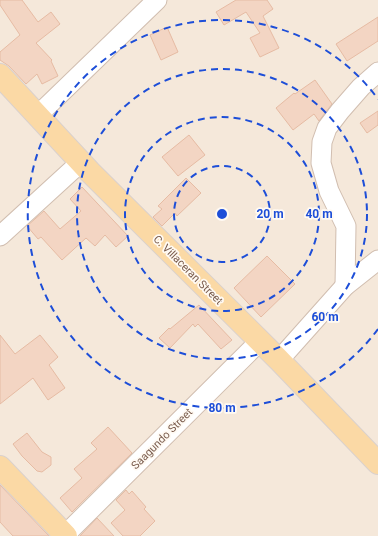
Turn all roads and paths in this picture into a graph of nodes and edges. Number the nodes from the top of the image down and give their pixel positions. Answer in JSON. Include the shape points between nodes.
{"nodes":[{"id":1,"x":157,"y":0,"type":"edge"},
{"id":2,"x":378,"y":72,"type":"edge"},
{"id":3,"x":0,"y":75,"type":"edge"},
{"id":4,"x":38,"y":115,"type":"junction"},
{"id":5,"x":81,"y":162,"type":"junction"},
{"id":6,"x":0,"y":236,"type":"edge"},
{"id":7,"x":378,"y":260,"type":"edge"},
{"id":8,"x":345,"y":286,"type":"junction"},
{"id":9,"x":259,"y":342,"type":"junction"},
{"id":10,"x":279,"y":360,"type":"junction"},
{"id":11,"x":378,"y":463,"type":"edge"},
{"id":12,"x":0,"y":467,"type":"edge"},
{"id":13,"x":65,"y":536,"type":"edge"}],
"edges":[{"from":1,"to":4,"type":"street"},
{"from":2,"to":8,"type":"street","via":[[340,111],[327,128],[322,142],[321,163],[329,191],[346,226]]},
{"from":3,"to":4,"type":"main road","name":"C. Villaceran Street"},
{"from":4,"to":5,"type":"main road","name":"C. Villaceran Street"},
{"from":5,"to":6,"type":"street"},
{"from":5,"to":9,"type":"main road","name":"C. Villaceran Street"},
{"from":7,"to":8,"type":"street"},
{"from":8,"to":10,"type":"street"},
{"from":9,"to":10,"type":"main road","name":"C. Villaceran Street"},
{"from":9,"to":13,"type":"street","name":"Saagundo Street"},
{"from":10,"to":11,"type":"main road","name":"C. Villaceran Street"},
{"from":12,"to":13,"type":"main road"}]}
